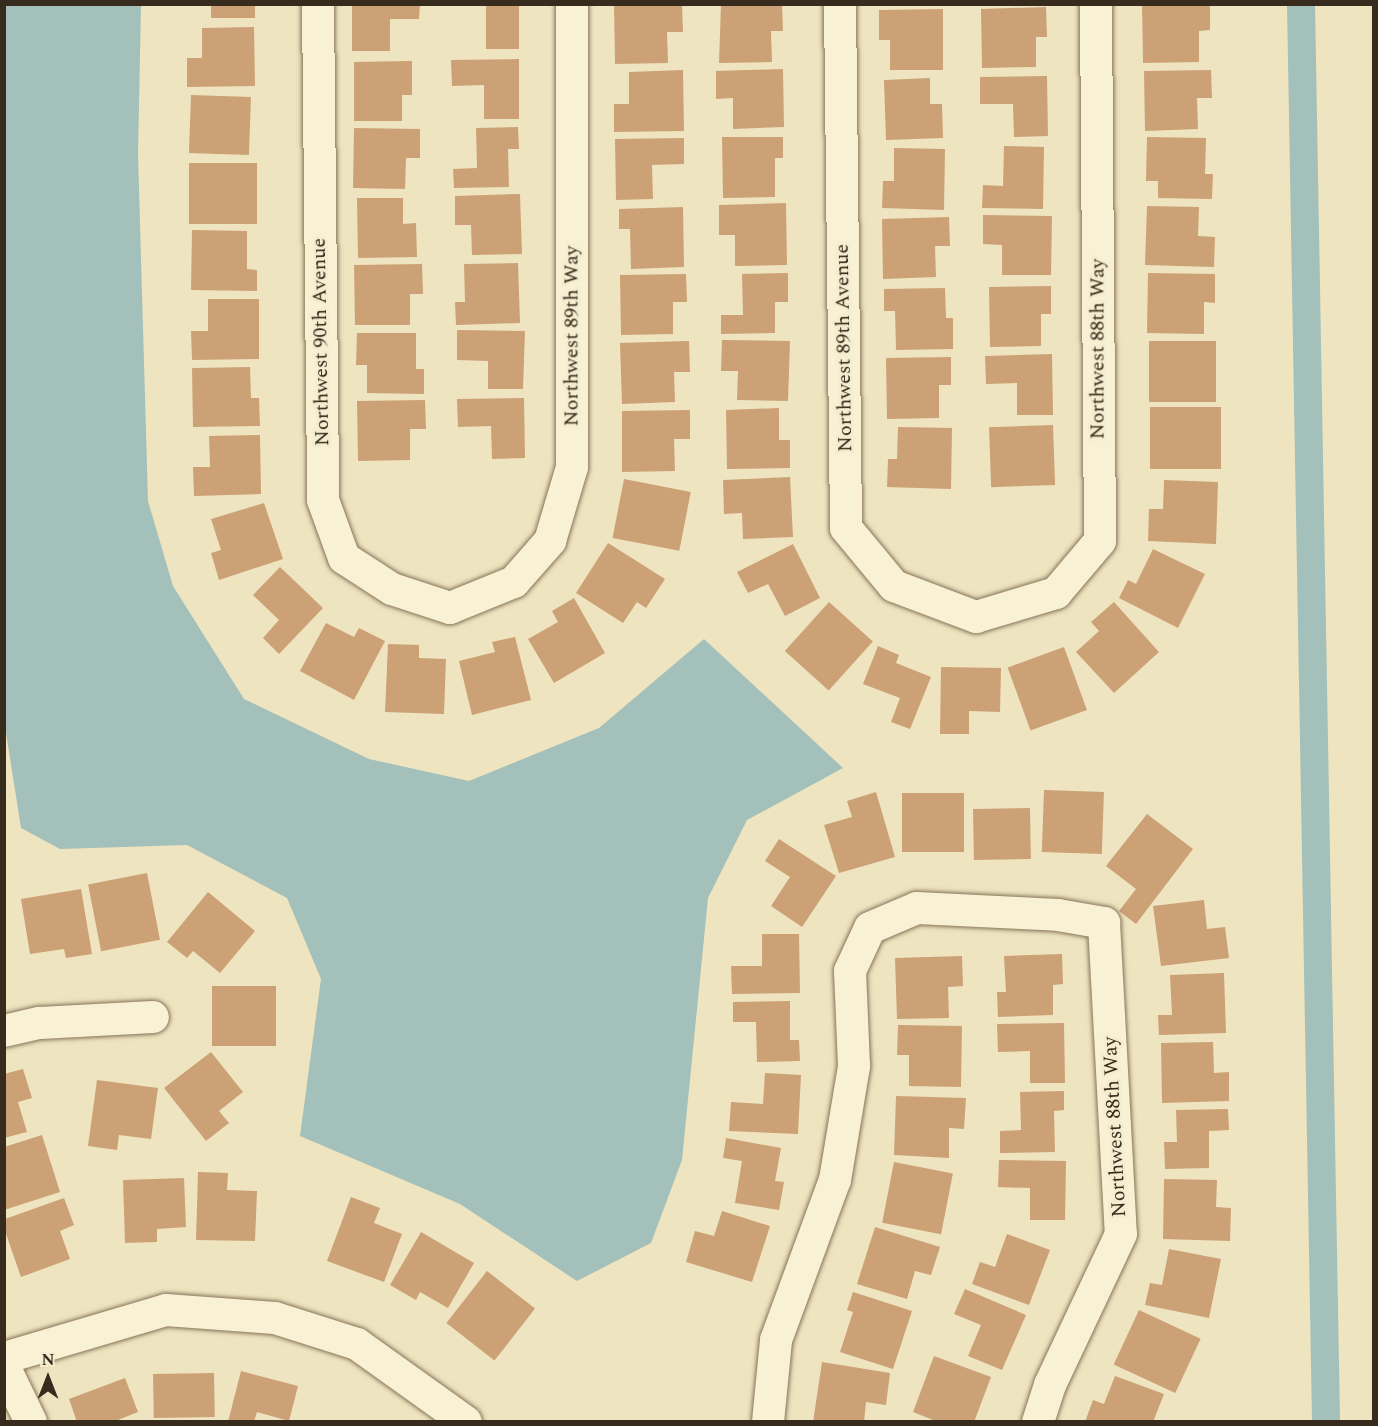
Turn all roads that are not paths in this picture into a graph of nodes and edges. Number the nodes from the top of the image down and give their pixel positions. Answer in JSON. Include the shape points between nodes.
{"nodes":[{"id":1,"x":318,"y":4,"type":"edge"},
{"id":2,"x":572,"y":4,"type":"edge"},
{"id":3,"x":840,"y":4,"type":"edge"},
{"id":4,"x":1096,"y":4,"type":"edge"},
{"id":5,"x":450,"y":608,"type":"joint"},
{"id":6,"x":976,"y":617,"type":"joint"},
{"id":7,"x":153,"y":1017,"type":"dead end"},
{"id":8,"x":4,"y":1031,"type":"edge"},
{"id":9,"x":4,"y":1358,"type":"edge"},
{"id":10,"x":4,"y":1366,"type":"edge"},
{"id":11,"x":31,"y":1422,"type":"edge"},
{"id":12,"x":466,"y":1422,"type":"edge"},
{"id":13,"x":768,"y":1422,"type":"edge"},
{"id":14,"x":1038,"y":1422,"type":"edge"}],
"edges":[{"from":1,"to":5,"type":"street","name":"Northwest 90th Avenue","via":[[322,500],[344,558],[392,589]]},
{"from":2,"to":5,"type":"street","name":"Northwest 89th Way","via":[[572,468],[550,541],[514,582]]},
{"from":3,"to":6,"type":"street","name":"Northwest 89th Avenue","via":[[846,528],[894,586]]},
{"from":4,"to":6,"type":"street","name":"Northwest 88th Way","via":[[1100,541],[1056,593]]},
{"from":7,"to":8,"type":"street","via":[[40,1023]]},
{"from":9,"to":12,"type":"street","via":[[166,1310],[275,1318],[357,1344]]},
{"from":10,"to":11,"type":"street"},
{"from":13,"to":14,"type":"street","name":"Northwest 88th Way","via":[[776,1340],[835,1180],[854,1066],[850,971],[870,927],[918,908],[1058,915],[1104,923],[1121,1234],[1050,1385]]}]}
